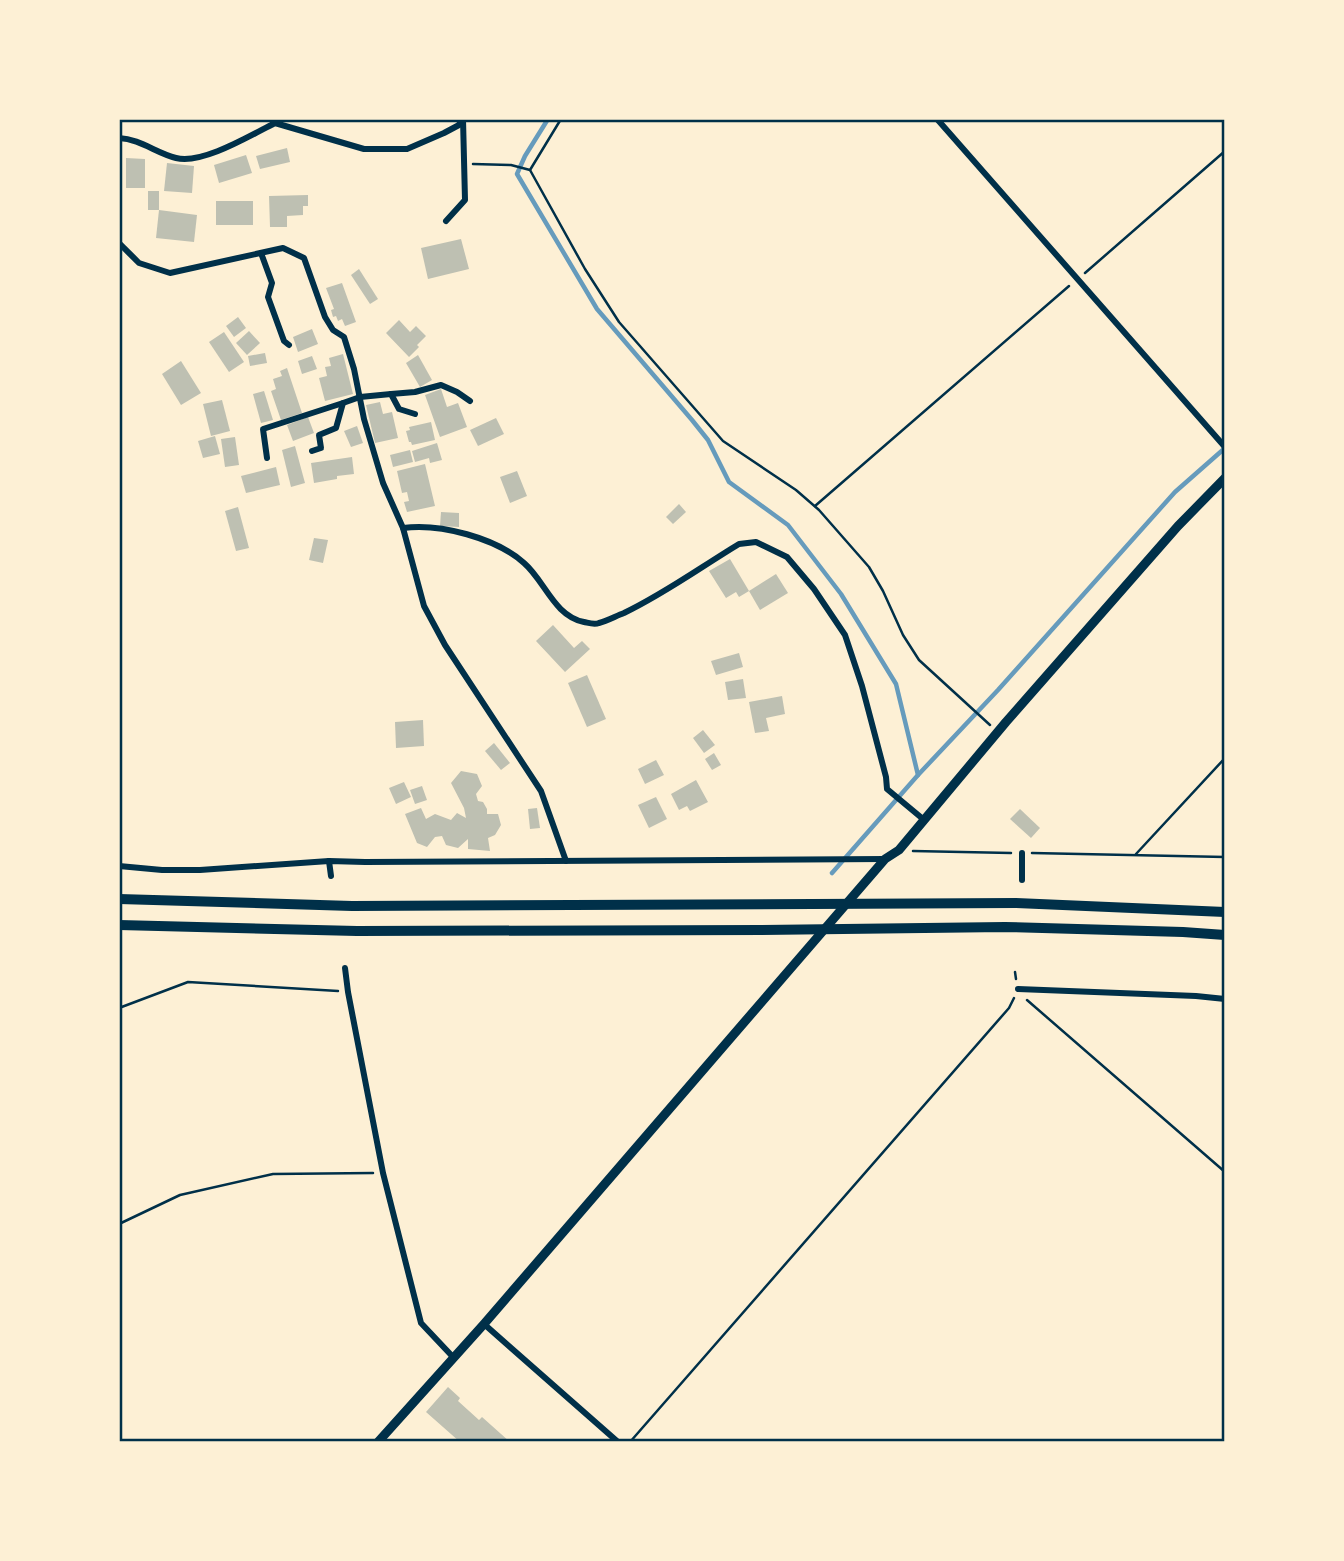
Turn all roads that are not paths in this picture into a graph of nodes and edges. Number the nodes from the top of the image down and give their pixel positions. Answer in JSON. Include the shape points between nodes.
{"nodes":[{"id":1,"x":462,"y":119,"type":"edge"},
{"id":2,"x":937,"y":119,"type":"edge"},
{"id":3,"x":119,"y":138,"type":"edge"},
{"id":4,"x":446,"y":221,"type":"dead end"},
{"id":5,"x":119,"y":243,"type":"edge"},
{"id":6,"x":261,"y":253,"type":"junction"},
{"id":7,"x":289,"y":345,"type":"dead end"},
{"id":8,"x":391,"y":394,"type":"junction"},
{"id":9,"x":360,"y":397,"type":"junction"},
{"id":10,"x":470,"y":401,"type":"dead end"},
{"id":11,"x":343,"y":403,"type":"junction"},
{"id":12,"x":415,"y":414,"type":"dead end"},
{"id":13,"x":1223,"y":444,"type":"edge"},
{"id":14,"x":312,"y":451,"type":"dead end"},
{"id":15,"x":267,"y":458,"type":"dead end"},
{"id":16,"x":1225,"y":478,"type":"edge"},
{"id":17,"x":403,"y":528,"type":"junction"},
{"id":18,"x":923,"y":819,"type":"junction"},
{"id":19,"x":1021,"y":853,"type":"road end"},
{"id":20,"x":885,"y":859,"type":"junction"},
{"id":21,"x":329,"y":860,"type":"junction"},
{"id":22,"x":566,"y":861,"type":"junction"},
{"id":23,"x":119,"y":866,"type":"edge"},
{"id":24,"x":331,"y":876,"type":"dead end"},
{"id":25,"x":1022,"y":880,"type":"dead end"},
{"id":26,"x":119,"y":899,"type":"edge"},
{"id":27,"x":1225,"y":912,"type":"edge"},
{"id":28,"x":119,"y":925,"type":"edge"},
{"id":29,"x":1225,"y":935,"type":"edge"},
{"id":30,"x":345,"y":968,"type":"dead end"},
{"id":31,"x":1018,"y":989,"type":"road end"},
{"id":32,"x":1225,"y":999,"type":"edge"},
{"id":33,"x":484,"y":1324,"type":"junction"},
{"id":34,"x":453,"y":1357,"type":"junction"},
{"id":35,"x":377,"y":1442,"type":"edge"},
{"id":36,"x":618,"y":1442,"type":"edge"}],
"edges":[{"from":1,"to":3,"type":"street","via":[[459,125],[407,149],[364,149],[275,123],[205,157],[178,159],[130,138]]},
{"from":1,"to":4,"type":"street","via":[[466,200]]},
{"from":2,"to":13,"type":"street"},
{"from":5,"to":6,"type":"street","via":[[139,263],[170,273]]},
{"from":6,"to":7,"type":"street","via":[[272,283],[268,297]]},
{"from":6,"to":9,"type":"street","via":[[283,248],[304,258],[326,317],[344,337]]},
{"from":8,"to":9,"type":"street"},
{"from":8,"to":10,"type":"street","via":[[442,385]]},
{"from":8,"to":12,"type":"street","via":[[399,409]]},
{"from":9,"to":11,"type":"street"},
{"from":9,"to":17,"type":"street","via":[[383,483]]},
{"from":11,"to":14,"type":"street","via":[[337,428],[319,435],[321,448]]},
{"from":11,"to":15,"type":"street","via":[[263,429]]},
{"from":16,"to":18,"type":"main road"},
{"from":17,"to":18,"type":"street","via":[[418,526],[493,543],[524,563],[557,606],[577,621],[597,625],[643,604],[739,544],[756,542],[787,557],[845,635],[887,789]]},
{"from":17,"to":22,"type":"street","via":[[424,606],[445,646],[541,791]]},
{"from":18,"to":20,"type":"main road","via":[[899,850]]},
{"from":19,"to":25,"type":"street"},
{"from":20,"to":22,"type":"street"},
{"from":20,"to":33,"type":"main road"},
{"from":21,"to":22,"type":"street"},
{"from":21,"to":23,"type":"street","via":[[200,870]]},
{"from":21,"to":24,"type":"street"},
{"from":26,"to":27,"type":"highway","via":[[352,906],[1016,904]]},
{"from":28,"to":29,"type":"highway","via":[[357,931],[1005,928]]},
{"from":30,"to":34,"type":"street","via":[[383,1173],[421,1323]]},
{"from":31,"to":32,"type":"street"},
{"from":33,"to":34,"type":"main road"},
{"from":33,"to":36,"type":"street"},
{"from":34,"to":35,"type":"main road"}]}
